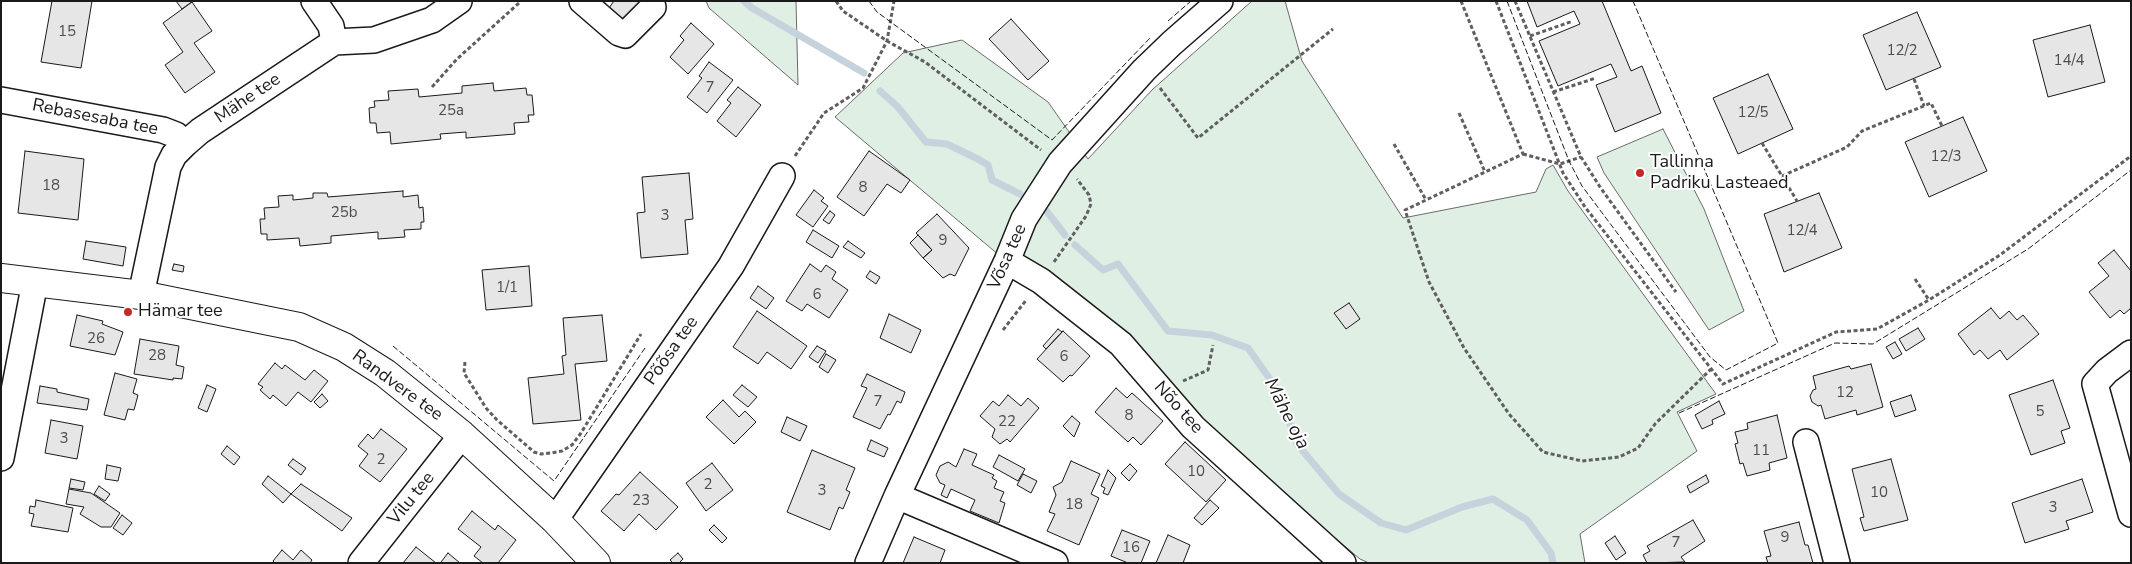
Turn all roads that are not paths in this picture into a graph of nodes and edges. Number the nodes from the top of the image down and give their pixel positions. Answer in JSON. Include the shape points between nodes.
{"nodes":[{"id":1,"x":314,"y":1,"type":"edge"},
{"id":2,"x":459,"y":1,"type":"edge"},
{"id":3,"x":582,"y":1,"type":"edge"},
{"id":4,"x":1220,"y":1,"type":"edge"},
{"id":5,"x":654,"y":7,"type":"dead end"},
{"id":6,"x":334,"y":42,"type":"junction"},
{"id":7,"x":1,"y":100,"type":"edge"},
{"id":8,"x":184,"y":144,"type":"junction"},
{"id":9,"x":782,"y":176,"type":"road end"},
{"id":10,"x":1007,"y":261,"type":"junction"},
{"id":11,"x":1,"y":278,"type":"edge"},
{"id":12,"x":35,"y":282,"type":"junction"},
{"id":13,"x":141,"y":295,"type":"junction"},
{"id":14,"x":2131,"y":353,"type":"edge"},
{"id":15,"x":462,"y":435,"type":"junction"},
{"id":16,"x":1806,"y":442,"type":"dead end"},
{"id":17,"x":1,"y":458,"type":"edge"},
{"id":18,"x":897,"y":496,"type":"junction"},
{"id":19,"x":2131,"y":514,"type":"edge"},
{"id":20,"x":554,"y":520,"type":"junction"},
{"id":21,"x":361,"y":563,"type":"edge"},
{"id":22,"x":596,"y":563,"type":"edge"},
{"id":23,"x":868,"y":563,"type":"edge"},
{"id":24,"x":1055,"y":563,"type":"edge"},
{"id":25,"x":1343,"y":563,"type":"edge"},
{"id":26,"x":1837,"y":563,"type":"edge"}],
"edges":[{"from":1,"to":6,"type":"street","via":[[331,26]]},
{"from":2,"to":6,"type":"street","via":[[432,20],[374,40]]},
{"from":3,"to":5,"type":"street","via":[[625,35]]},
{"from":4,"to":10,"type":"street","name":"Võsa tee","via":[[1144,70],[1060,163],[1024,219]]},
{"from":6,"to":8,"type":"street","name":"Mähe tee"},
{"from":7,"to":8,"type":"street","name":"Rebasesaba tee","via":[[163,130],[176,135]]},
{"from":8,"to":13,"type":"street","name":"Mähe tee","via":[[168,167]]},
{"from":9,"to":20,"type":"street","name":"Põõsa tee","via":[[731,266]]},
{"from":10,"to":18,"type":"street","name":"Võsa tee"},
{"from":10,"to":25,"type":"street","name":"Nõo tee","via":[[1041,281],[1121,344],[1193,427]]},
{"from":11,"to":12,"type":"main road","name":"Randvere tee"},
{"from":12,"to":13,"type":"main road","name":"Randvere tee"},
{"from":12,"to":17,"type":"street"},
{"from":13,"to":15,"type":"main road","name":"Randvere tee","via":[[299,327],[344,347],[385,373]]},
{"from":14,"to":19,"type":"street","via":[[2095,384]]},
{"from":15,"to":20,"type":"main road","name":"Randvere tee"},
{"from":15,"to":21,"type":"street","name":"Vilu tee"},
{"from":16,"to":26,"type":"street"},
{"from":18,"to":23,"type":"street","name":"Võsa tee"},
{"from":18,"to":24,"type":"street"},
{"from":20,"to":22,"type":"main road","name":"Randvere tee"}]}
